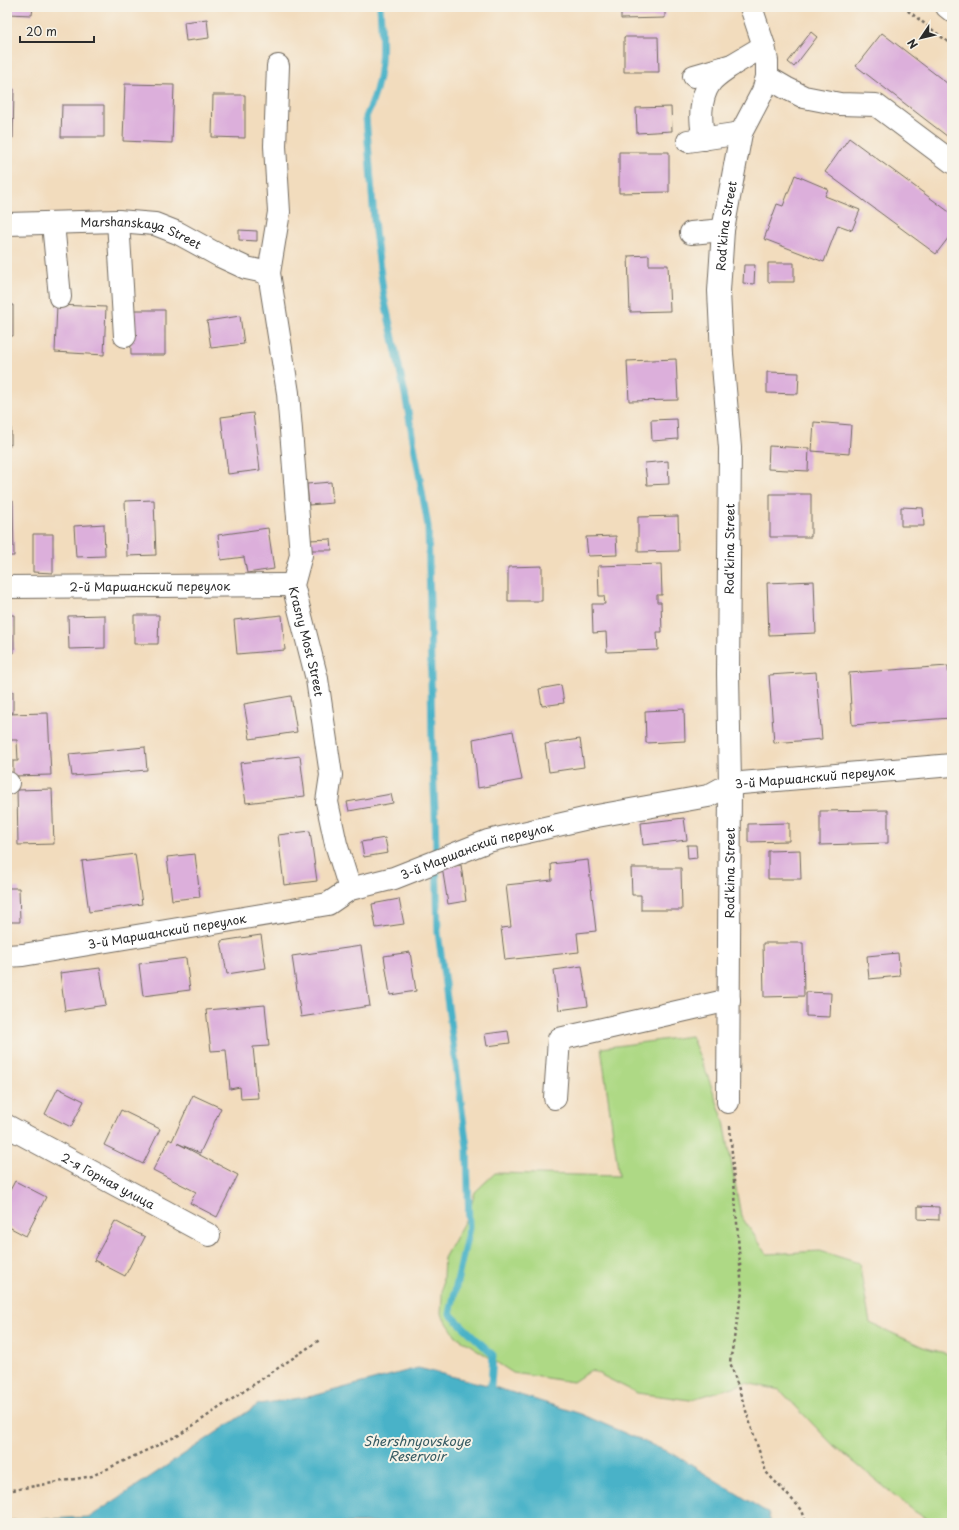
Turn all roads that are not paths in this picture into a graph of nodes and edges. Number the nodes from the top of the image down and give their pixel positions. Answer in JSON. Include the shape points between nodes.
{"nodes":[{"id":1,"x":751,"y":7,"type":"edge"},
{"id":2,"x":947,"y":7,"type":"edge"},
{"id":3,"x":952,"y":11,"type":"edge"},
{"id":4,"x":764,"y":46,"type":"junction"},
{"id":5,"x":732,"y":65,"type":"junction"},
{"id":6,"x":278,"y":66,"type":"dead end"},
{"id":7,"x":694,"y":76,"type":"dead end"},
{"id":8,"x":767,"y":76,"type":"junction"},
{"id":9,"x":741,"y":133,"type":"junction"},
{"id":10,"x":952,"y":162,"type":"edge"},
{"id":11,"x":118,"y":221,"type":"junction"},
{"id":12,"x":53,"y":223,"type":"junction"},
{"id":13,"x":7,"y":224,"type":"edge"},
{"id":14,"x":723,"y":230,"type":"junction"},
{"id":15,"x":691,"y":233,"type":"dead end"},
{"id":16,"x":269,"y":273,"type":"junction"},
{"id":17,"x":60,"y":297,"type":"dead end"},
{"id":18,"x":125,"y":336,"type":"dead end"},
{"id":19,"x":293,"y":585,"type":"junction"},
{"id":20,"x":7,"y":587,"type":"edge"},
{"id":21,"x":952,"y":765,"type":"edge"},
{"id":22,"x":730,"y":784,"type":"junction"},
{"id":23,"x":350,"y":889,"type":"junction"},
{"id":24,"x":7,"y":956,"type":"edge"},
{"id":25,"x":729,"y":1000,"type":"junction"},
{"id":26,"x":555,"y":1098,"type":"dead end"},
{"id":27,"x":728,"y":1102,"type":"road end"},
{"id":28,"x":7,"y":1126,"type":"edge"},
{"id":29,"x":209,"y":1235,"type":"dead end"}],
"edges":[{"from":1,"to":4,"type":"street","name":"Rod'kina Street"},
{"from":2,"to":3,"type":"street"},
{"from":4,"to":5,"type":"street"},
{"from":4,"to":8,"type":"street","name":"Rod'kina Street"},
{"from":5,"to":7,"type":"street"},
{"from":5,"to":9,"type":"street","via":[[710,83],[703,99],[696,140]]},
{"from":6,"to":16,"type":"street","name":"Krasny Most Street","via":[[275,146],[278,212]]},
{"from":8,"to":9,"type":"street","name":"Rod'kina Street"},
{"from":8,"to":10,"type":"street","via":[[804,96],[840,104],[876,105]]},
{"from":9,"to":14,"type":"street","name":"Rod'kina Street"},
{"from":11,"to":12,"type":"street","name":"Marshanskaya Street"},
{"from":11,"to":16,"type":"street","name":"Marshanskaya Street","via":[[155,224],[246,268]]},
{"from":11,"to":18,"type":"street"},
{"from":12,"to":13,"type":"street","name":"Marshanskaya Street"},
{"from":12,"to":17,"type":"street"},
{"from":14,"to":15,"type":"street"},
{"from":14,"to":22,"type":"street","name":"Rod'kina Street","via":[[719,291],[730,448]]},
{"from":16,"to":19,"type":"street","name":"Krasny Most Street","via":[[288,393],[300,540],[301,555]]},
{"from":19,"to":20,"type":"street","name":"2-й Маршанский переулок"},
{"from":19,"to":23,"type":"street","name":"Krasny Most Street","via":[[317,679],[331,776],[327,802],[336,844]]},
{"from":21,"to":22,"type":"street","name":"3-й Маршанский переулок"},
{"from":22,"to":23,"type":"street","name":"3-й Маршанский переулок","via":[[708,796],[597,816],[488,841],[394,878]]},
{"from":22,"to":25,"type":"street","name":"Rod'kina Street"},
{"from":23,"to":24,"type":"street","name":"3-й Маршанский переулок","via":[[328,904]]},
{"from":25,"to":26,"type":"street","via":[[559,1039]]},
{"from":25,"to":27,"type":"street","name":"Rod'kina Street"},
{"from":28,"to":29,"type":"street","name":"2-я Горная улица"}]}
